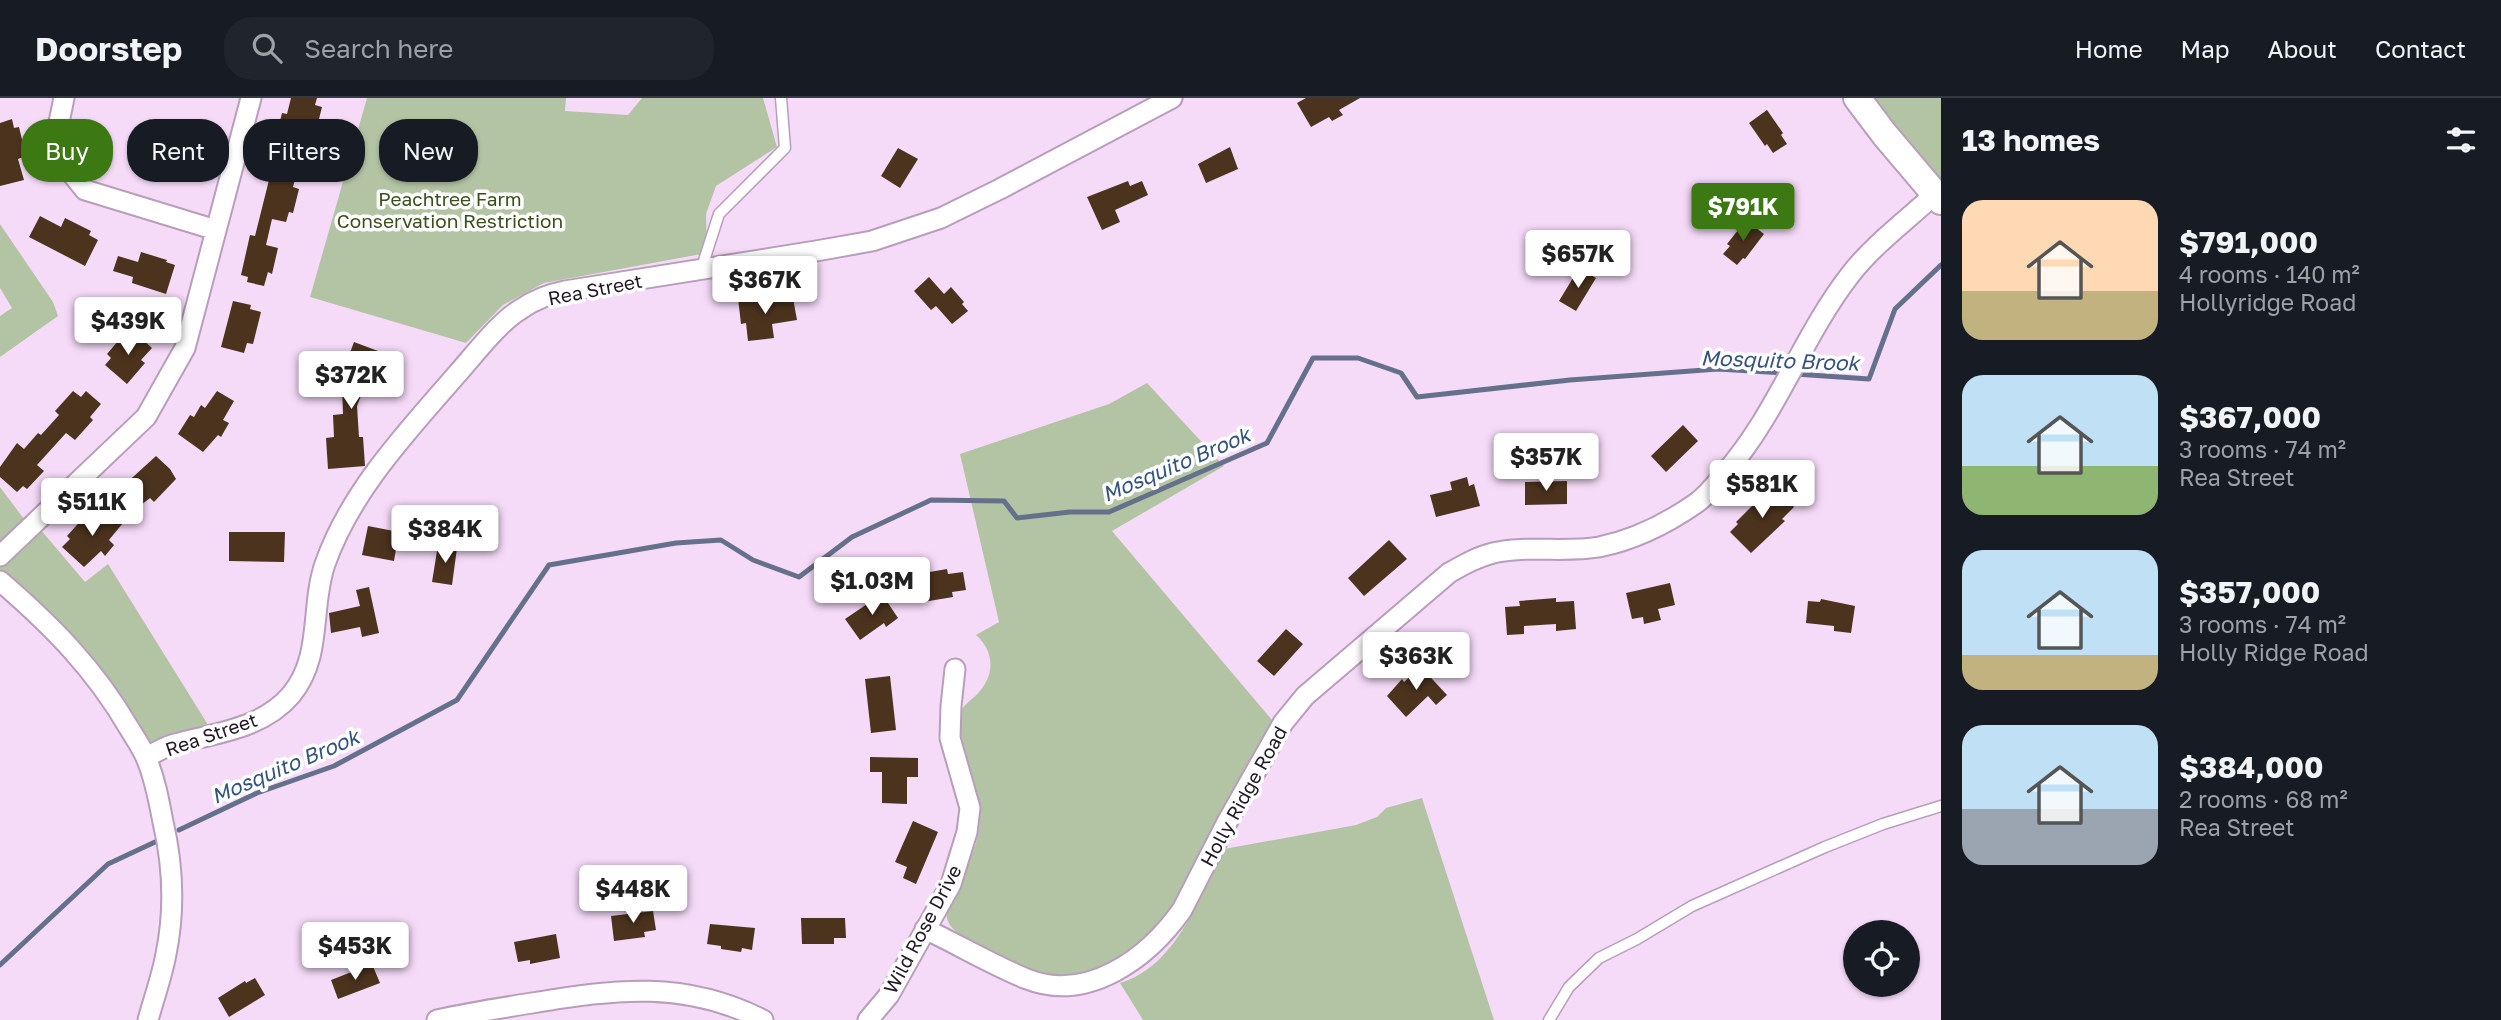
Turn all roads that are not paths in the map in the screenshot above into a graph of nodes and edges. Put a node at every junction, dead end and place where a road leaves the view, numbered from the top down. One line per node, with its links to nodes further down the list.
1 (64, 98): 7 (street)
2 (251, 98): 7 (street)
3 (781, 98): 8 (lane)
4 (1172, 98): 8 (street, Rea Street)
5 (1857, 98): 6 (street)
6 (1938, 198): 14 (street, Holly Ridge Road)
7 (216, 230): 9 (street)
8 (701, 270): 12 (street, Rea Street)
9 (0, 556)
10 (0, 581): 12 (street)
11 (955, 668): 14 (street, Wild Rose Drive)
12 (146, 757): 15 (street)
13 (1941, 806): 19 (lane)
14 (925, 929): 18 (street, Wild Rose Drive)
15 (148, 1020)
16 (437, 1020): 17 (street)
17 (763, 1020)
18 (869, 1020)
19 (1549, 1020)

